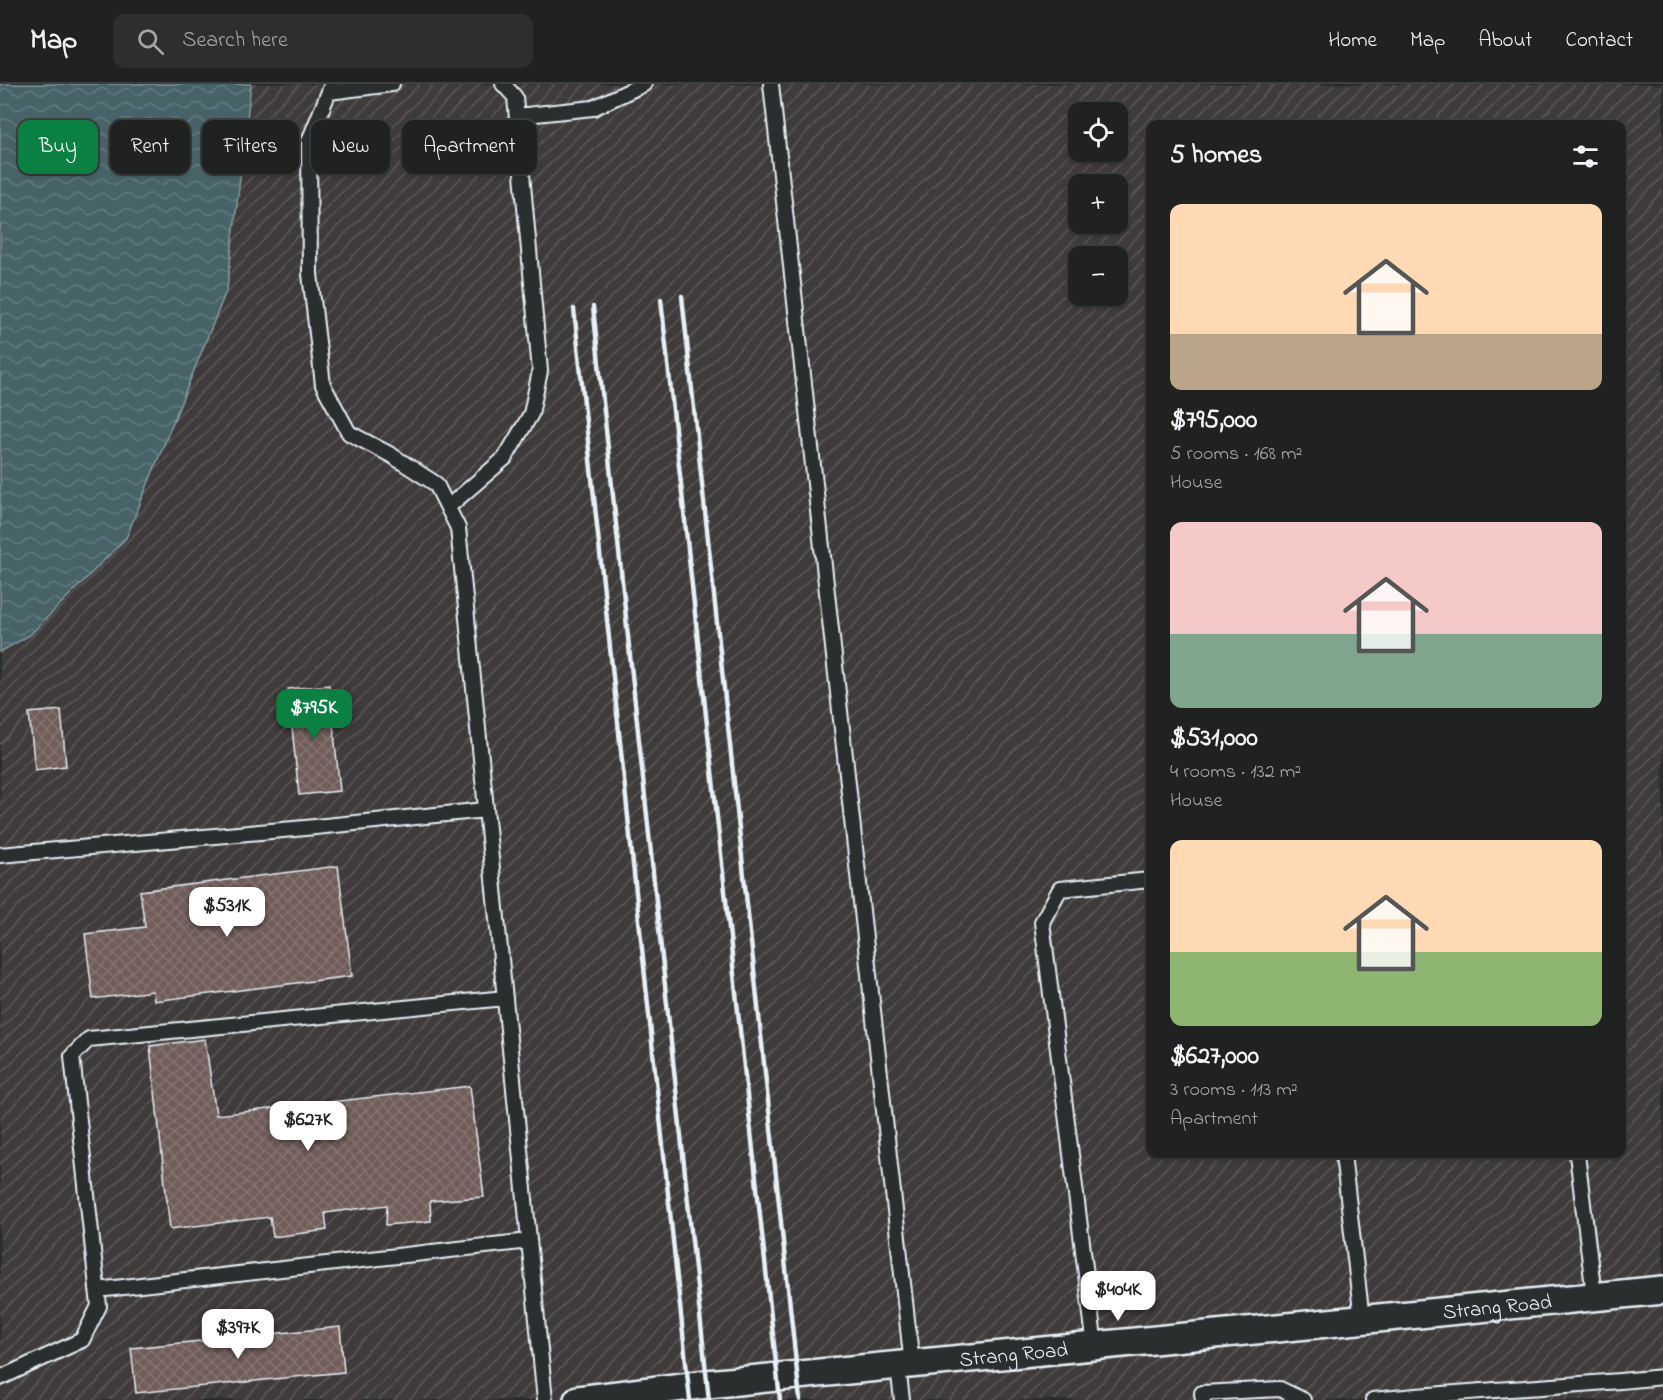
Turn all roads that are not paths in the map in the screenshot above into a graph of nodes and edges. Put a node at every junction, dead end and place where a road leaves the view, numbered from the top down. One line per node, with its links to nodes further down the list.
1 (392, 84): 5 (lane)
2 (503, 84): 6 (lane)
3 (644, 84): 6 (lane)
4 (771, 84): 20 (lane)
5 (330, 88): 7 (lane)
6 (517, 116): 7 (lane)
7 (448, 507): 8 (lane)
8 (486, 810): 9 (lane); 11 (lane)
9 (0, 855)
10 (1146, 880): 19 (lane)
11 (505, 998): 14 (lane); 15 (lane)
12 (1343, 1158): 18 (lane)
13 (1577, 1158): 17 (lane)
14 (529, 1241): 15 (lane); 24 (lane)
15 (97, 1290): 22 (lane)
16 (1663, 1290): 17 (street, Strang Road)
17 (1594, 1296): 18 (street, Strang Road)
18 (1362, 1320): 19 (street, Strang Road)
19 (1095, 1347): 20 (street, Strang Road)
20 (905, 1366): 25 (street, Strang Road); 26 (lane)
21 (1663, 1377): 23 (lane)
22 (0, 1378)
23 (1413, 1398): 29 (lane)
24 (545, 1400)
25 (578, 1400)
26 (902, 1400)
27 (1203, 1400): 28 (lane)
28 (1303, 1400)
29 (1373, 1400)

